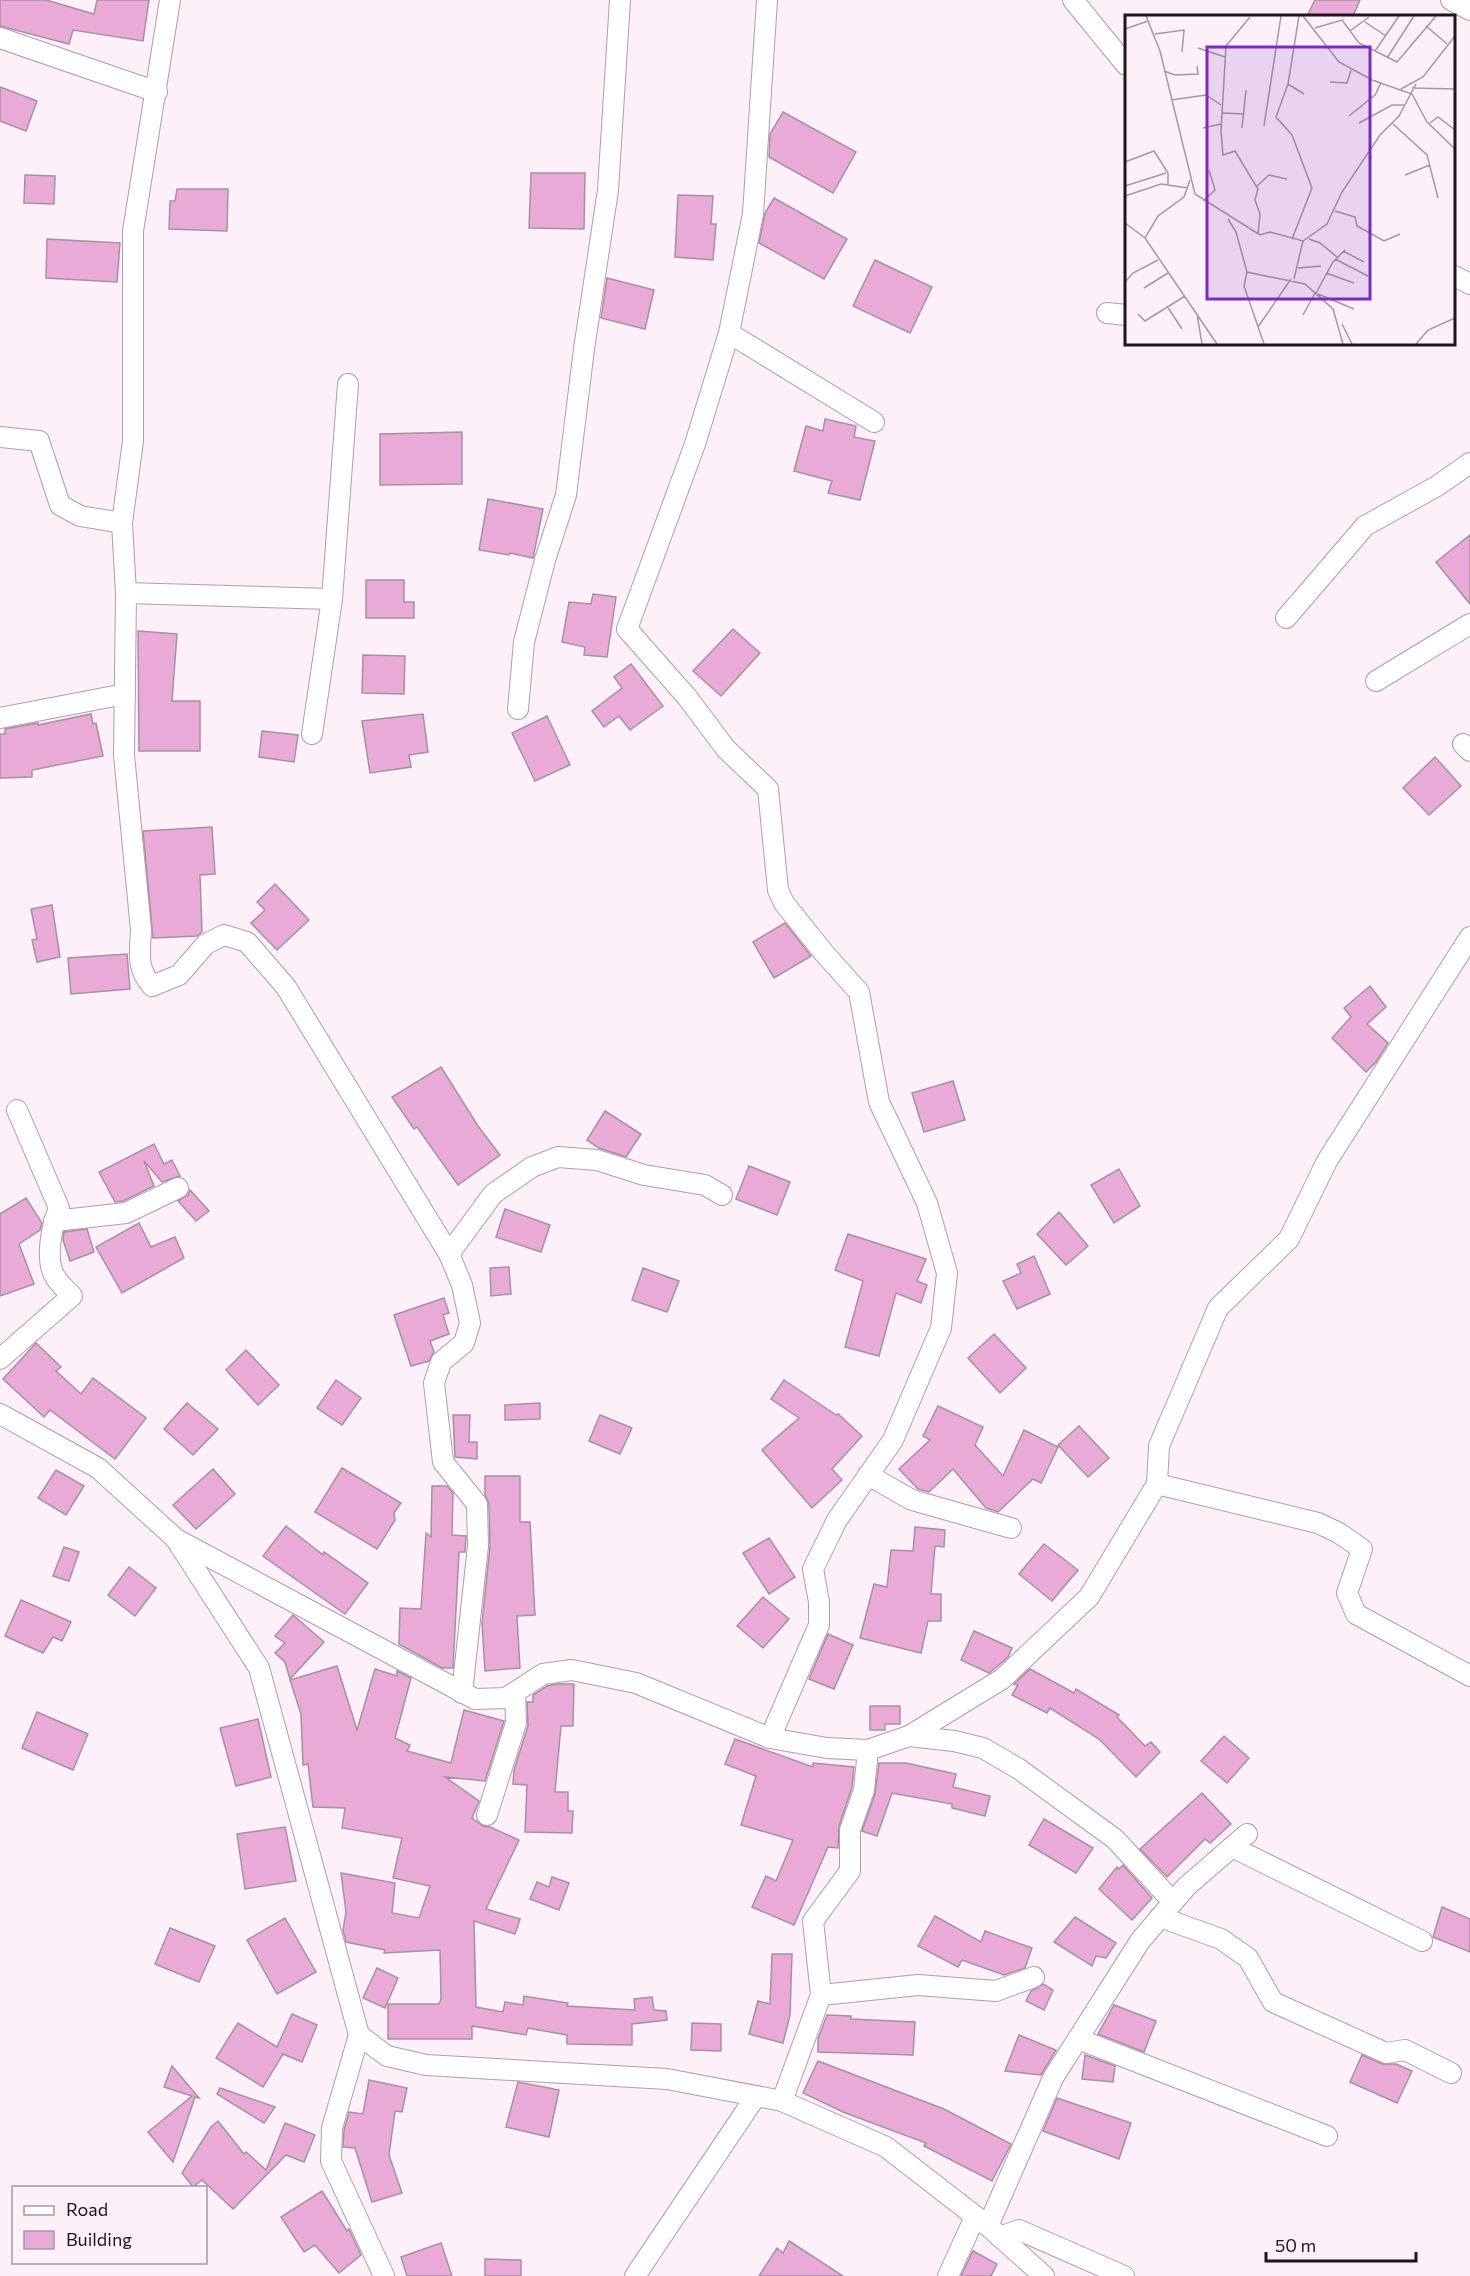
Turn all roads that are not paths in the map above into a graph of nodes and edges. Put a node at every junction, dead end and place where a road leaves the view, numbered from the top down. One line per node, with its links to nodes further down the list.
1 (170, 0): 9 (street)
2 (620, 0): 24 (street)
3 (767, 0): 12 (street)
4 (1073, 0): 8 (street)
5 (1451, 0): 6 (street)
6 (1470, 10)
7 (0, 38): 9 (street)
8 (1125, 64)
9 (157, 92): 17 (street)
10 (1455, 276): 11 (street)
11 (1470, 284)
12 (729, 333): 14 (street); 35 (street)
13 (348, 384): 19 (street)
14 (874, 422)
15 (0, 437): 17 (street)
16 (1470, 463): 20 (street)
17 (122, 523): 18 (street)
18 (126, 592): 19 (street); 23 (street)
19 (332, 599): 26 (street)
20 (1286, 618)
21 (1470, 624): 22 (street)
22 (1376, 681)
23 (125, 694): 25 (street); 32 (street)
24 (518, 708)
25 (0, 718)
26 (312, 734)
27 (1470, 938): 36 (street)
28 (16, 1110): 31 (street)
29 (178, 1188): 31 (street)
30 (722, 1194): 32 (street)
31 (54, 1221): 33 (street)
32 (449, 1254): 41 (street)
33 (0, 1359)
34 (0, 1414): 38 (street)
35 (868, 1475): 37 (street); 43 (street)
36 (1157, 1484): 39 (street); 42 (street)
37 (1011, 1528)
38 (176, 1539): 41 (street); 52 (street)
39 (1470, 1676)
40 (515, 1692): 41 (street); 43 (street); 45 (street)
41 (462, 1693)
42 (909, 1736): 44 (street); 48 (street)
43 (770, 1737): 44 (street)
44 (868, 1750): 51 (street)
45 (487, 1815)
46 (1247, 1834): 47 (street)
47 (1232, 1847): 48 (street); 49 (street)
48 (1167, 1910): 53 (street); 54 (street)
49 (1422, 1941)
50 (1034, 1977): 51 (street)
51 (821, 1995): 56 (street)
52 (359, 2035): 55 (street); 59 (street)
53 (1078, 2039): 57 (street); 58 (street)
54 (1451, 2073)
55 (756, 2096): 56 (street); 60 (street)
56 (782, 2101): 58 (street)
57 (1327, 2136)
58 (988, 2227): 61 (street); 62 (street); 63 (street)
59 (384, 2276)
60 (636, 2276)
61 (948, 2276)
62 (1044, 2276)
63 (1124, 2276)

